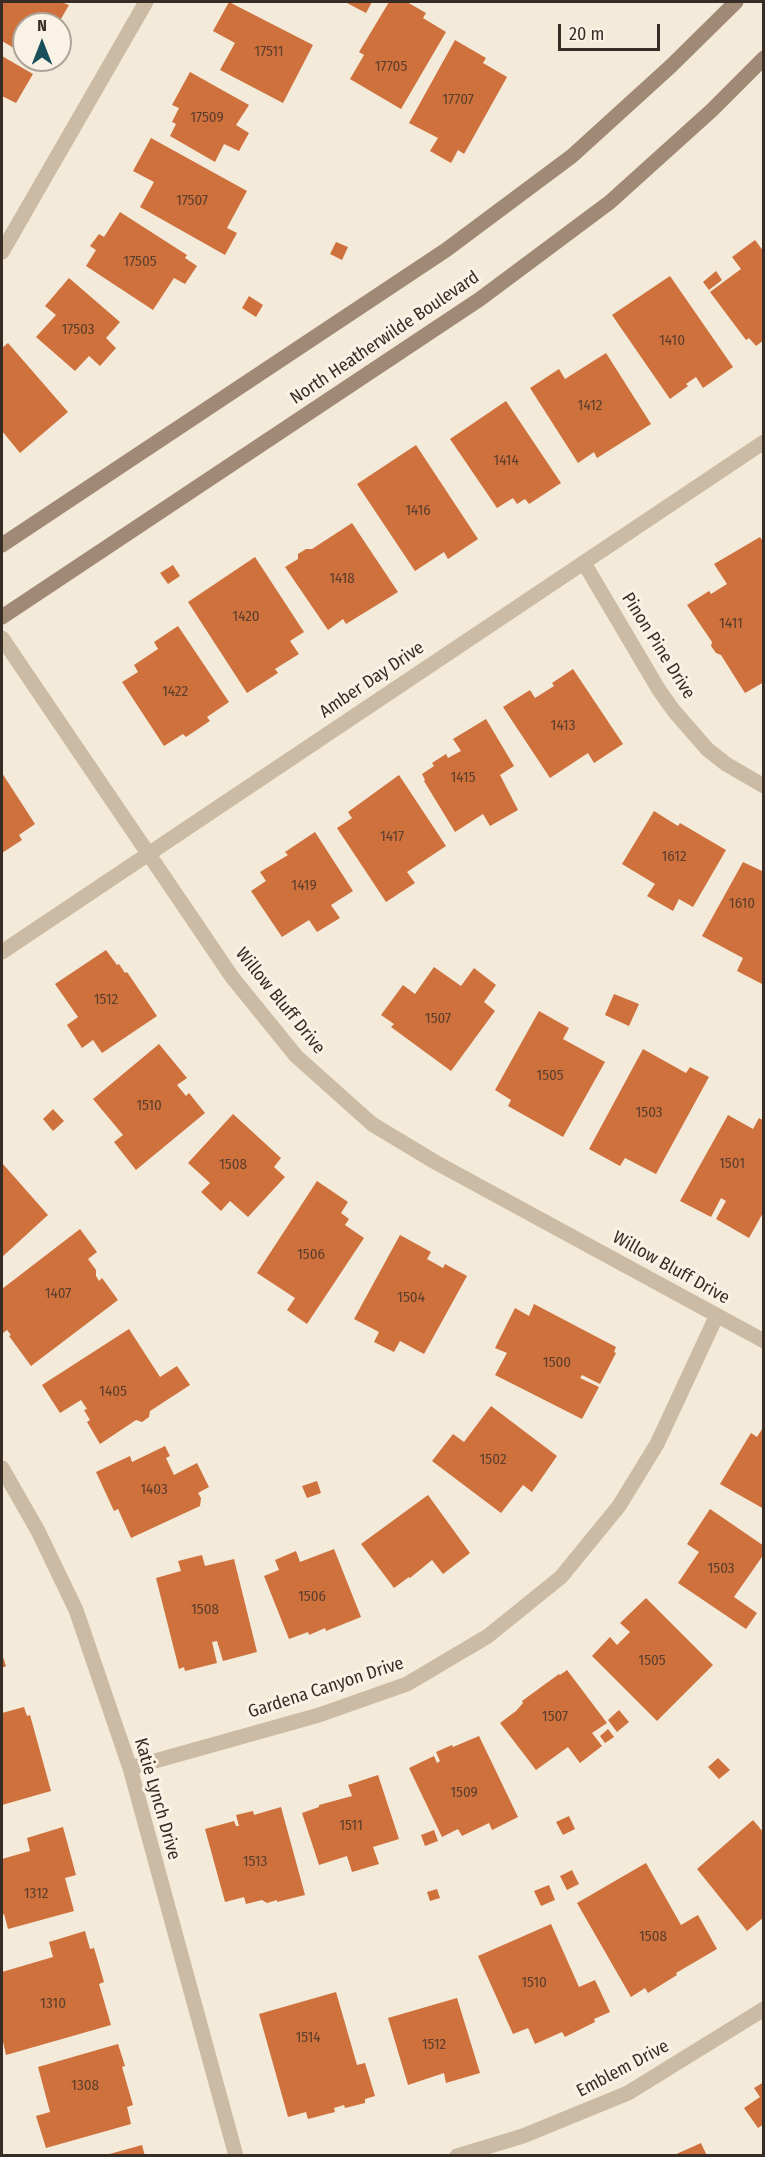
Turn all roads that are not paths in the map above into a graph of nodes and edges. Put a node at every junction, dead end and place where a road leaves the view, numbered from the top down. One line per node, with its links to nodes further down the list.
1 (146, 2): 4 (street)
2 (736, 2): 6 (main road)
3 (764, 58): 8 (main road, North Heatherwilde Boulevard)
4 (2, 252)
5 (764, 442): 7 (street, Amber Day Drive)
6 (2, 545)
7 (584, 563): 10 (street, Pinon Pine Drive); 11 (street, Amber Day Drive)
8 (2, 617)
9 (2, 638): 11 (street, Willow Bluff Drive)
10 (764, 786)
11 (149, 852): 12 (street, Amber Day Drive); 13 (street, Willow Bluff Drive)
12 (2, 952)
13 (717, 1315): 14 (street, Willow Bluff Drive); 16 (street, Gardena Canyon Drive)
14 (764, 1341)
15 (2, 1468): 16 (street, Katie Lynch Drive)
16 (130, 1768): 18 (street, Katie Lynch Drive)
17 (764, 2009): 19 (street, Emblem Drive)
18 (236, 2156)
19 (457, 2156)

